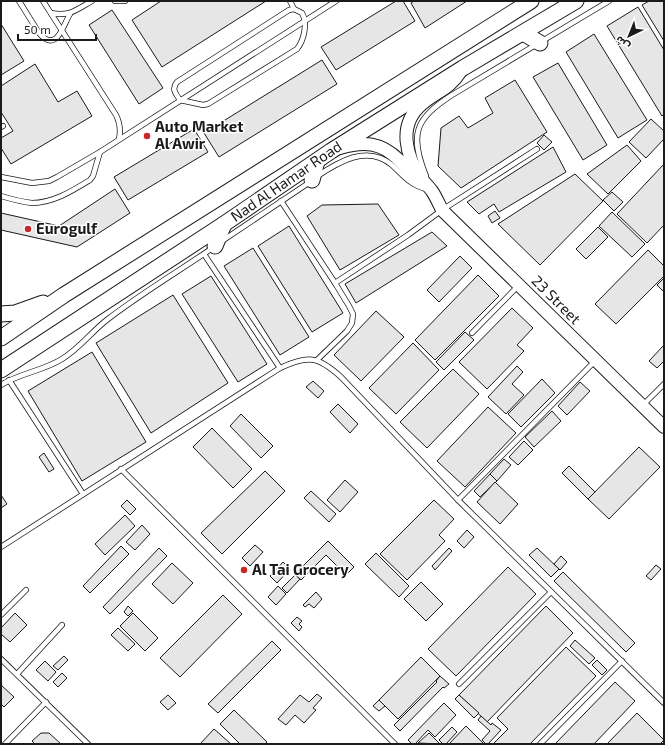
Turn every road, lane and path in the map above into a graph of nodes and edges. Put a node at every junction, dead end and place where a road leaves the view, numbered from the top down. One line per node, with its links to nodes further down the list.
1 (19, 1): 15 (lane)
2 (43, 1): 12 (lane)
3 (92, 1): 13 (lane)
4 (115, 1): 5 (lane)
5 (125, 1)
6 (290, 1): 11 (lane)
7 (336, 1): 14 (lane)
8 (531, 1): 33 (main road, Nad Al Hamar Road)
9 (576, 1): 16 (main road, Nad Al Hamar Road)
10 (609, 1): 17 (lane)
11 (294, 9): 14 (lane); 19 (lane)
12 (51, 13): 13 (lane); 15 (lane)
13 (70, 14): 15 (lane)
14 (305, 21): 19 (lane); 19 (lane)
15 (62, 31): 20 (lane)
16 (524, 33): 17 (main road); 18 (main road, Nad Al Hamar Road)
17 (540, 43): 27 (lane)
18 (463, 68): 22 (main road, Nad Al Hamar Road); 27 (street, 23 Street)
19 (180, 100): 20 (lane)
20 (119, 139): 23 (lane)
21 (538, 149): 30 (lane)
22 (331, 151): 24 (main road, Nad Al Hamar Road); 27 (street, 23 Street)
23 (100, 152): 25 (lane); 28 (lane)
24 (317, 161): 26 (main road); 31 (main road, Nad Al Hamar Road)
25 (1, 177)
26 (312, 180): 27 (lane); 29 (lane)
27 (432, 190): 30 (street, 23 Street)
28 (1, 196)
29 (281, 201): 32 (lane); 34 (lane)
30 (442, 210): 34 (lane); 35 (street, 23 Street)
31 (224, 224): 32 (main road); 44 (main road, Nad Al Hamar Road)
32 (209, 250): 43 (lane); 44 (lane)
33 (131, 253): 36 (main road, Nad Al Hamar Road); 40 (main road)
34 (335, 283): 41 (lane)
35 (519, 285): 38 (lane); 42 (street, 23 Street)
36 (64, 295): 37 (main road); 39 (main road, Nad Al Hamar Road)
37 (1, 314)
38 (472, 334)
39 (1, 338)
40 (1, 345)
41 (317, 360): 43 (lane); 51 (lane)
42 (595, 361): 47 (street, 23 Street); 51 (lane)
43 (280, 368): 49 (lane)
44 (5, 375): 46 (lane); 50 (lane)
45 (664, 384): 47 (lane)
46 (1, 385)
47 (642, 406): 48 (street, 23 Street)
48 (664, 427)
49 (121, 469): 50 (lane); 65 (lane)
50 (83, 494): 52 (lane)
51 (458, 500): 54 (lane)
52 (1, 547)
53 (26, 590): 55 (lane)
54 (551, 592): 58 (lane); 60 (lane)
55 (1, 615)
56 (62, 625): 59 (lane)
57 (1, 659): 59 (lane)
58 (622, 661): 62 (lane); 66 (lane)
59 (17, 674): 61 (lane)
60 (459, 684)
61 (46, 702): 63 (lane); 64 (lane)
62 (664, 703)
63 (5, 744)
64 (88, 744)
65 (395, 744)
66 (540, 744)

